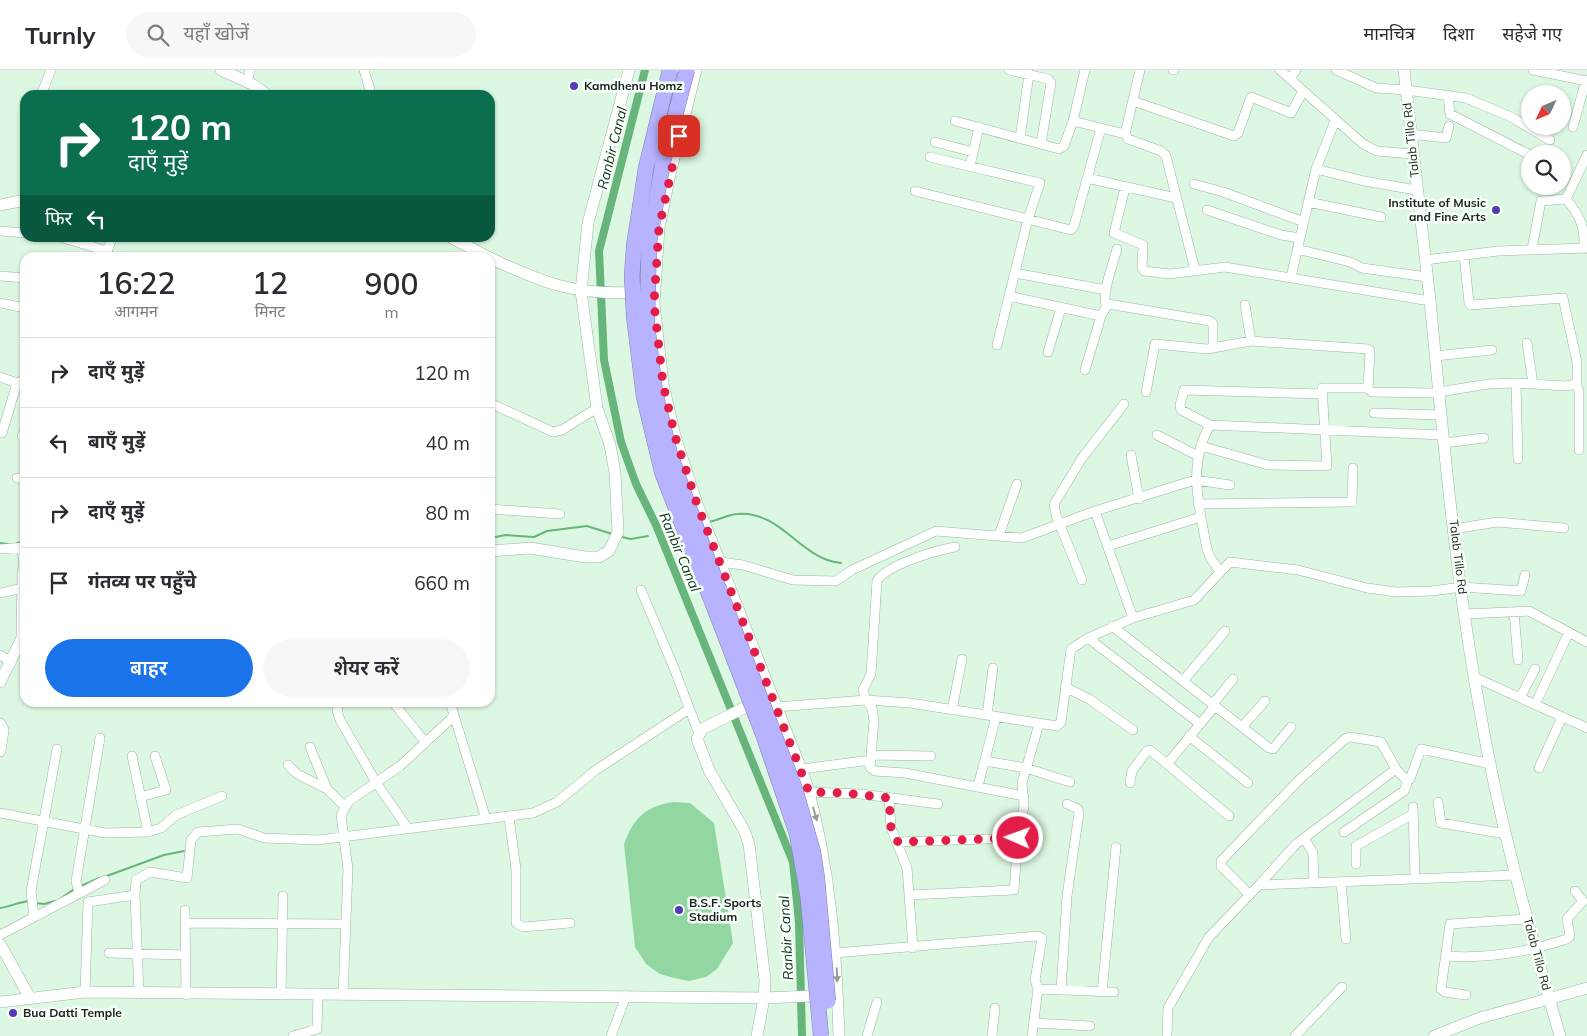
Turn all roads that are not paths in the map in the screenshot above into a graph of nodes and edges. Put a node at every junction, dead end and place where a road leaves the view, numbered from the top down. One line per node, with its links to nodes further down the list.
1 (51, 70): 22 (street)
2 (221, 70): 21 (street)
3 (250, 70): 21 (street)
4 (364, 70): 24 (street)
5 (629, 70): 85 (street)
6 (664, 70): 86 (street)
7 (670, 70): 308 (highway, bridge)
8 (686, 70): 309 (highway, bridge)
9 (696, 70): 90 (street)
10 (1009, 70): 18 (street)
11 (1085, 70): 30 (street)
12 (1140, 70): 28 (street)
13 (1280, 70): 19 (street)
14 (1296, 70): 19 (street)
15 (1336, 70): 25 (street)
16 (1404, 70): 25 (street, Talab Tillo Rd)
17 (1533, 70): 20 (street)
18 (1029, 74): 38 (street); 41 (street)
19 (1290, 79): 26 (street)
20 (1586, 81): 34 (street)
21 (248, 82): 23 (street)
22 (44, 90)
23 (258, 90)
24 (370, 90)
25 (1406, 90): 27 (street); 37 (street, Talab Tillo Rd)
26 (1303, 91): 28 (street); 31 (street)
27 (1448, 95): 39 (street); 42 (street)
28 (1133, 101): 36 (street)
29 (955, 121): 33 (street)
30 (1073, 121): 35 (street); 41 (street)
31 (1335, 121): 44 (street); 48 (street)
32 (1449, 126): 37 (street)
33 (979, 127): 38 (street); 43 (street)
34 (1573, 127)
35 (1101, 128): 36 (street); 49 (street)
36 (1125, 134): 54 (street)
37 (1410, 134): 44 (street, Talab Tillo Rd)
38 (1020, 138): 41 (street)
39 (1550, 140)
40 (935, 142): 43 (street)
41 (1041, 144)
42 (1521, 150)
43 (973, 152): 47 (street)
44 (1412, 154): 52 (street, Talab Tillo Rd)
45 (1587, 155): 55 (street)
46 (930, 157): 47 (street)
47 (970, 166): 62 (street)
48 (1316, 169): 52 (street); 57 (street)
49 (1087, 178): 51 (street); 62 (street)
50 (1194, 184): 63 (street)
51 (1126, 188): 54 (street); 78 (street)
52 (1416, 190): 77 (street, Talab Tillo Rd)
53 (915, 191): 62 (street)
54 (1176, 198): 78 (street)
55 (1566, 199): 61 (street); 72 (street)
56 (20, 201): 58 (street)
57 (1308, 202): 60 (street); 63 (street)
58 (0, 204)
59 (1207, 210): 66 (street)
60 (1381, 217)
61 (1584, 218): 69 (street)
62 (1028, 219): 79 (street)
63 (1304, 222): 66 (street)
64 (0, 231): 65 (street)
65 (20, 233)
66 (1300, 238): 71 (street)
67 (74, 242): 73 (street)
68 (460, 242): 74 (street)
69 (1585, 248): 72 (street)
70 (1117, 249): 84 (street)
71 (1297, 249): 81 (street); 82 (street)
72 (1532, 249): 75 (street)
73 (101, 252)
74 (479, 252)
75 (1464, 255): 77 (street); 109 (street)
76 (495, 260): 85 (street)
77 (1426, 260): 82 (street, Talab Tillo Rd)
78 (1195, 270): 81 (street)
79 (1015, 274): 84 (street); 87 (street)
80 (0, 276): 83 (street)
81 (1291, 277): 88 (street)
82 (1427, 277): 88 (street, Talab Tillo Rd)
83 (20, 278)
84 (1106, 290): 91 (street)
85 (585, 291): 86 (street); 116 (street)
86 (627, 293): 90 (street); 189 (street)
87 (1009, 296): 94 (street); 98 (street)
88 (1430, 301): 102 (street, Talab Tillo Rd)
89 (0, 303): 93 (street)
90 (654, 303): 150 (street)
91 (1106, 305): 95 (street); 99 (street)
92 (1245, 305): 96 (street)
93 (20, 307)
94 (1061, 308): 95 (street); 101 (street)
95 (1101, 316): 103 (street)
96 (1251, 341): 99 (street); 110 (street)
97 (1527, 343): 108 (street)
98 (996, 345)
99 (1213, 348): 111 (street)
100 (1492, 350): 102 (street)
101 (1048, 352)
102 (1435, 356): 112 (street, Talab Tillo Rd)
103 (1085, 370)
104 (0, 377): 105 (street)
105 (20, 381)
106 (1516, 383): 108 (street); 112 (street); 130 (street)
107 (20, 384): 122 (street)
108 (1533, 384): 109 (street)
109 (1577, 385): 118 (street)
110 (1368, 388): 112 (street); 113 (street)
111 (1146, 392)
112 (1439, 392): 119 (street, Talab Tillo Rd)
113 (1322, 394): 120 (street); 121 (street)
114 (1124, 404): 141 (street)
115 (495, 406): 116 (street)
116 (597, 408): 149 (street)
117 (1374, 413): 119 (street)
118 (1583, 415): 127 (street)
119 (1441, 416): 125 (street, Talab Tillo Rd)
120 (1210, 425): 121 (street); 126 (street)
121 (1325, 430): 125 (street); 126 (street)
122 (2, 433)
123 (1157, 435): 129 (street)
124 (1484, 438): 125 (street)
125 (1444, 439): 142 (street, Talab Tillo Rd)
126 (1201, 446): 129 (street)
127 (1579, 450)
128 (1131, 455): 135 (street)
129 (1198, 456): 132 (street)
130 (1518, 458)
131 (1354, 468): 136 (street)
132 (1195, 480): 134 (street); 135 (street); 136 (street)
133 (1017, 484): 144 (street)
134 (1230, 484)
135 (1139, 499): 138 (street)
136 (1198, 504): 140 (street)
137 (495, 509): 139 (street)
138 (1095, 511): 141 (street); 145 (street)
139 (560, 514)
140 (1201, 517): 145 (street); 151 (street)
141 (1060, 524): 144 (street); 153 (street)
142 (1454, 528): 143 (street); 154 (street, Talab Tillo Rd)
143 (1564, 528)
144 (999, 535): 150 (street)
145 (1108, 546): 158 (street)
146 (20, 547): 148 (street)
147 (955, 547): 179 (street)
148 (0, 549)
149 (495, 551)
150 (720, 562): 186 (street)
151 (1216, 566): 154 (street); 158 (street)
152 (1525, 576): 154 (street)
153 (1082, 580)
154 (1462, 587): 160 (street, Talab Tillo Rd)
155 (20, 589): 157 (street)
156 (641, 590): 187 (street)
157 (0, 592)
158 (1131, 612): 161 (street)
159 (1514, 612): 160 (street); 163 (street); 169 (street)
160 (1465, 614): 173 (street, Talab Tillo Rd)
161 (1112, 626): 164 (street); 175 (street)
162 (1225, 631): 175 (street)
163 (1570, 632): 166 (street); 182 (street)
164 (1088, 638): 177 (street); 196 (street)
165 (20, 642): 170 (street)
166 (1587, 642)
167 (0, 655): 170 (street)
168 (962, 660): 188 (street)
169 (1518, 660)
170 (11, 662): 176 (street)
171 (994, 668): 190 (street)
172 (1535, 669): 178 (street)
173 (1474, 677): 178 (street); 214 (street, Talab Tillo Rd)
174 (1233, 679): 181 (street)
175 (1184, 681): 181 (street)
176 (0, 682)
177 (1064, 687): 195 (street); 200 (street)
178 (1520, 698): 182 (street)
179 (866, 700): 186 (street); 188 (street); 211 (street)
180 (1265, 702): 197 (street)
181 (1214, 704): 196 (street); 197 (street)
182 (1535, 705): 193 (street)
183 (338, 707): 223 (street)
184 (397, 707): 204 (street)
185 (451, 707): 191 (street)
186 (776, 707): 218 (street)
187 (689, 709): 201 (street); 238 (street)
188 (952, 710): 190 (street)
189 (744, 711): 201 (street); 295 (street)
190 (987, 715): 192 (street)
191 (454, 716): 204 (street); 239 (street)
192 (996, 717): 195 (street); 212 (street)
193 (1562, 717): 199 (street); 217 (street)
194 (0, 724): 207 (street)
195 (1039, 724): 216 (street)
196 (1200, 724): 202 (street)
197 (1242, 727): 198 (street)
198 (1291, 727)
199 (1587, 728)
200 (1133, 730)
201 (699, 734): 297 (street)
202 (1189, 736): 213 (street); 224 (street)
203 (100, 738): 242 (street)
204 (425, 742): 223 (street)
205 (310, 747): 226 (street)
206 (57, 749): 240 (street)
207 (0, 751)
208 (132, 756): 230 (street)
209 (155, 756): 230 (street)
210 (931, 756): 211 (street)
211 (871, 758): 218 (street); 225 (street)
212 (985, 761): 216 (street); 225 (street)
213 (1167, 764): 222 (street); 237 (street)
214 (1491, 764): 220 (street); 245 (street, Talab Tillo Rd)
215 (288, 765): 226 (street)
216 (1026, 768): 221 (street); 229 (street)
217 (1539, 768)
218 (801, 769): 227 (street)
219 (1396, 769): 220 (street); 248 (street); 260 (street)
220 (1408, 781): 244 (street)
221 (1070, 782)
222 (1130, 783)
223 (376, 784): 235 (street); 241 (street)
224 (1248, 784)
225 (978, 786): 229 (street)
226 (327, 789): 235 (street)
227 (809, 792): 231 (street); 277 (street, one-way to 277)
228 (222, 796): 243 (street)
229 (1024, 796): 247 (street)
230 (140, 797): 243 (street)
231 (889, 798): 233 (street); 249 (street)
232 (1438, 802): 245 (street)
233 (938, 804)
234 (1067, 804): 284 (street)
235 (344, 806): 246 (street)
236 (0, 813): 240 (street)
237 (1230, 816)
238 (509, 817): 239 (street); 269 (street)
239 (486, 819): 241 (street)
240 (44, 822): 242 (street); 265 (street)
241 (407, 827): 246 (street)
242 (86, 829): 243 (street); 258 (street)
243 (148, 832)
244 (1344, 832)
245 (1506, 834): 252 (street, Talab Tillo Rd)
246 (344, 837): 261 (street); 270 (street)
247 (1018, 838): 249 (street); 262 (street)
248 (1304, 838): 255 (street); 257 (street)
249 (898, 842): 262 (street)
250 (1116, 847): 286 (street)
251 (1356, 864): 253 (street)
252 (1516, 875): 253 (street); 266 (street, Talab Tillo Rd)
253 (1415, 878): 256 (street)
254 (105, 880): 258 (street)
255 (1314, 882): 256 (street); 257 (street)
256 (1341, 882): 272 (street)
257 (1258, 885): 260 (street)
258 (78, 890): 265 (street)
259 (1575, 891): 275 (street)
260 (1249, 894): 314 (street)
261 (135, 895): 278 (street); 285 (street)
262 (909, 895): 274 (street)
263 (284, 896): 268 (street)
264 (185, 910): 267 (street)
265 (34, 917): 271 (street)
266 (1527, 919): 275 (street, Talab Tillo Rd); 280 (street)
267 (185, 923): 268 (street); 279 (street)
268 (283, 923): 270 (street); 290 (street)
269 (570, 923)
270 (346, 924): 292 (street)
271 (0, 935)
272 (1346, 939)
273 (0, 944): 296 (street)
274 (913, 948): 277 (street); 283 (street)
275 (1535, 950): 280 (street); 298 (street, Talab Tillo Rd)
276 (109, 953): 278 (street)
277 (835, 953): 310 (street, one-way to 310)
278 (137, 954): 279 (street); 288 (street)
279 (186, 955): 289 (street)
280 (1446, 956): 293 (street)
281 (1586, 985): 298 (street)
282 (1342, 987): 315 (street)
283 (1038, 988): 284 (street); 302 (street)
284 (1061, 990): 286 (street)
285 (85, 992): 288 (street); 296 (street)
286 (1102, 992): 287 (street)
287 (1114, 992)
288 (139, 994): 289 (street)
289 (186, 995): 290 (street)
290 (281, 995): 291 (street)
291 (318, 995): 292 (street); 304 (street)
292 (343, 995): 294 (street)
293 (1466, 995)
294 (626, 996): 297 (street); 305 (street)
295 (810, 996): 297 (street); 307 (street)
296 (30, 998): 299 (street)
297 (764, 998): 306 (street)
298 (1550, 999): 316 (street); 317 (street, Talab Tillo Rd)
299 (0, 1002)
300 (877, 1002): 311 (street)
301 (995, 1008): 312 (street)
302 (1034, 1023): 303 (street); 313 (street)
303 (1090, 1026)
304 (293, 1036)
305 (611, 1036)
306 (757, 1036)
307 (815, 1036)
308 (821, 1036)
309 (830, 1036)
310 (839, 1036)
311 (867, 1036)
312 (992, 1036)
313 (1032, 1036)
314 (1166, 1036)
315 (1295, 1036)
316 (1434, 1036)
317 (1560, 1036)

